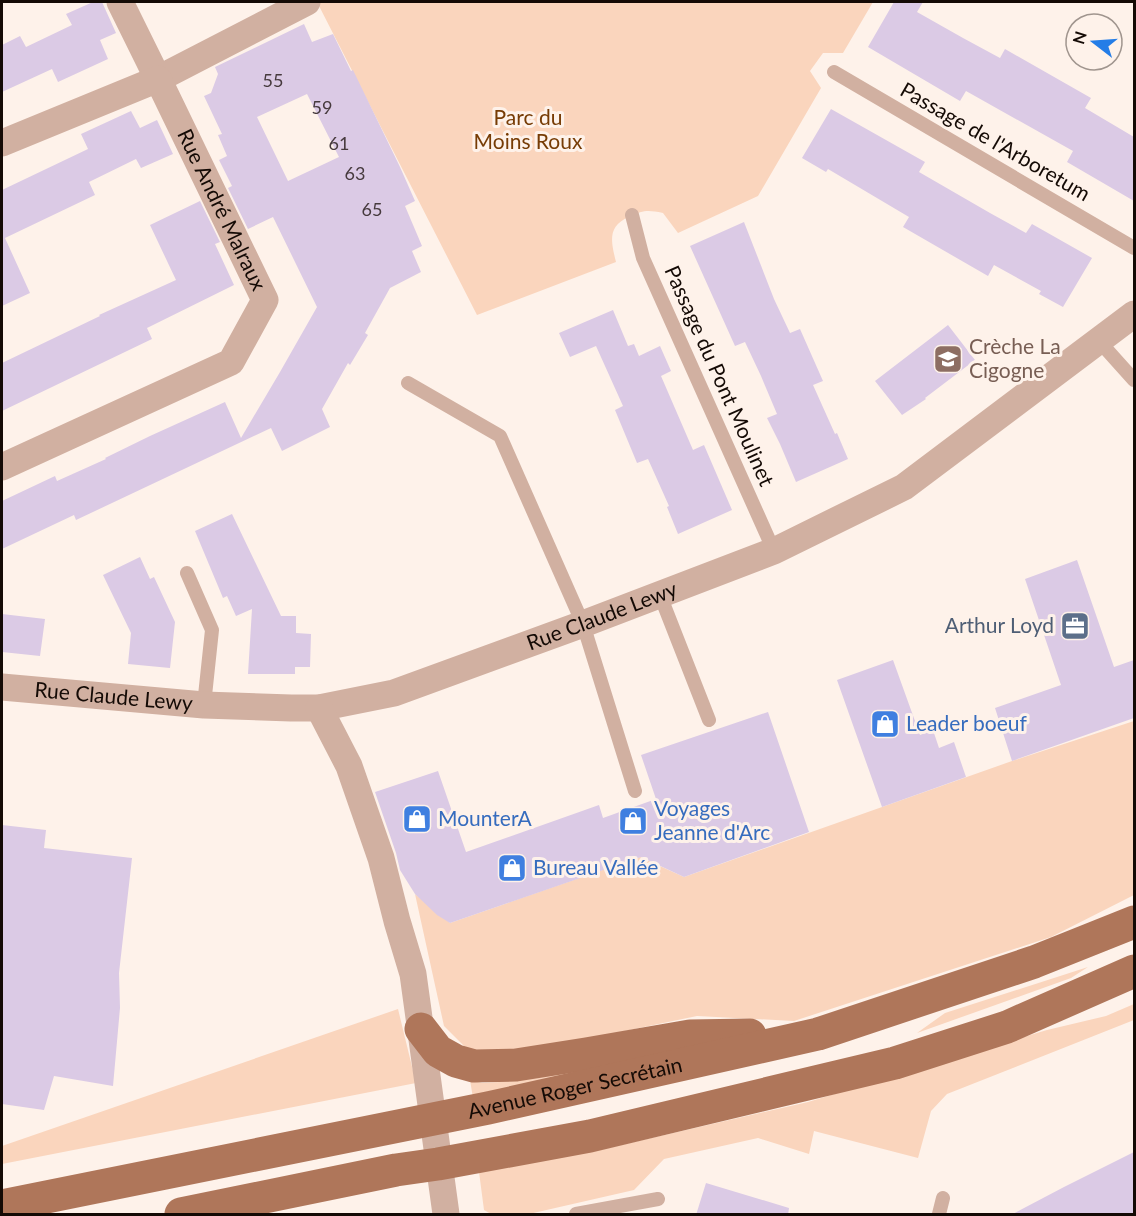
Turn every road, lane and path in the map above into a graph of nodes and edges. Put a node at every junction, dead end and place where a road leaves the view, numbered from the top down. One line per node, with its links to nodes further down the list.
1 (120, 2): 4 (street)
2 (307, 2): 4 (street)
3 (834, 72): 7 (lane, Passage de l'Arboretum)
4 (158, 78): 5 (street); 12 (street, Rue André Malraux)
5 (2, 143)
6 (632, 215): 13 (lane, Passage du Pont Moulinet)
7 (1134, 248)
8 (1134, 314): 9 (street, Rue Claude Lewy)
9 (1099, 341): 10 (lane); 13 (street, Rue Claude Lewy)
10 (1134, 380)
11 (408, 383): 16 (lane)
12 (2, 467)
13 (774, 552): 15 (street, Rue Claude Lewy)
14 (187, 573): 18 (lane)
15 (660, 595): 16 (street, Rue Claude Lewy); 20 (lane)
16 (583, 624): 19 (street, Rue Claude Lewy); 21 (lane)
17 (2, 687): 18 (street, Rue Claude Lewy)
18 (204, 705): 19 (street, Rue Claude Lewy)
19 (319, 708): 26 (street)
20 (709, 720)
21 (635, 791)
22 (1134, 922): 27 (main road, Avenue Roger Secrétain)
23 (1134, 971): 25 (main road)
24 (1134, 993): 25 (main road)
25 (1007, 1027): 29 (main road)
26 (421, 1029): 27 (main road); 28 (street)
27 (818, 1034): 28 (main road, Avenue Roger Secrétain)
28 (434, 1119): 29 (street); 32 (main road, Avenue Roger Secrétain)
29 (438, 1164): 33 (main road); 34 (street)
30 (658, 1198): 35 (lane)
31 (943, 1198): 36 (lane)
32 (2, 1206)
33 (181, 1215)
34 (446, 1215)
35 (576, 1215)
36 (939, 1215)

